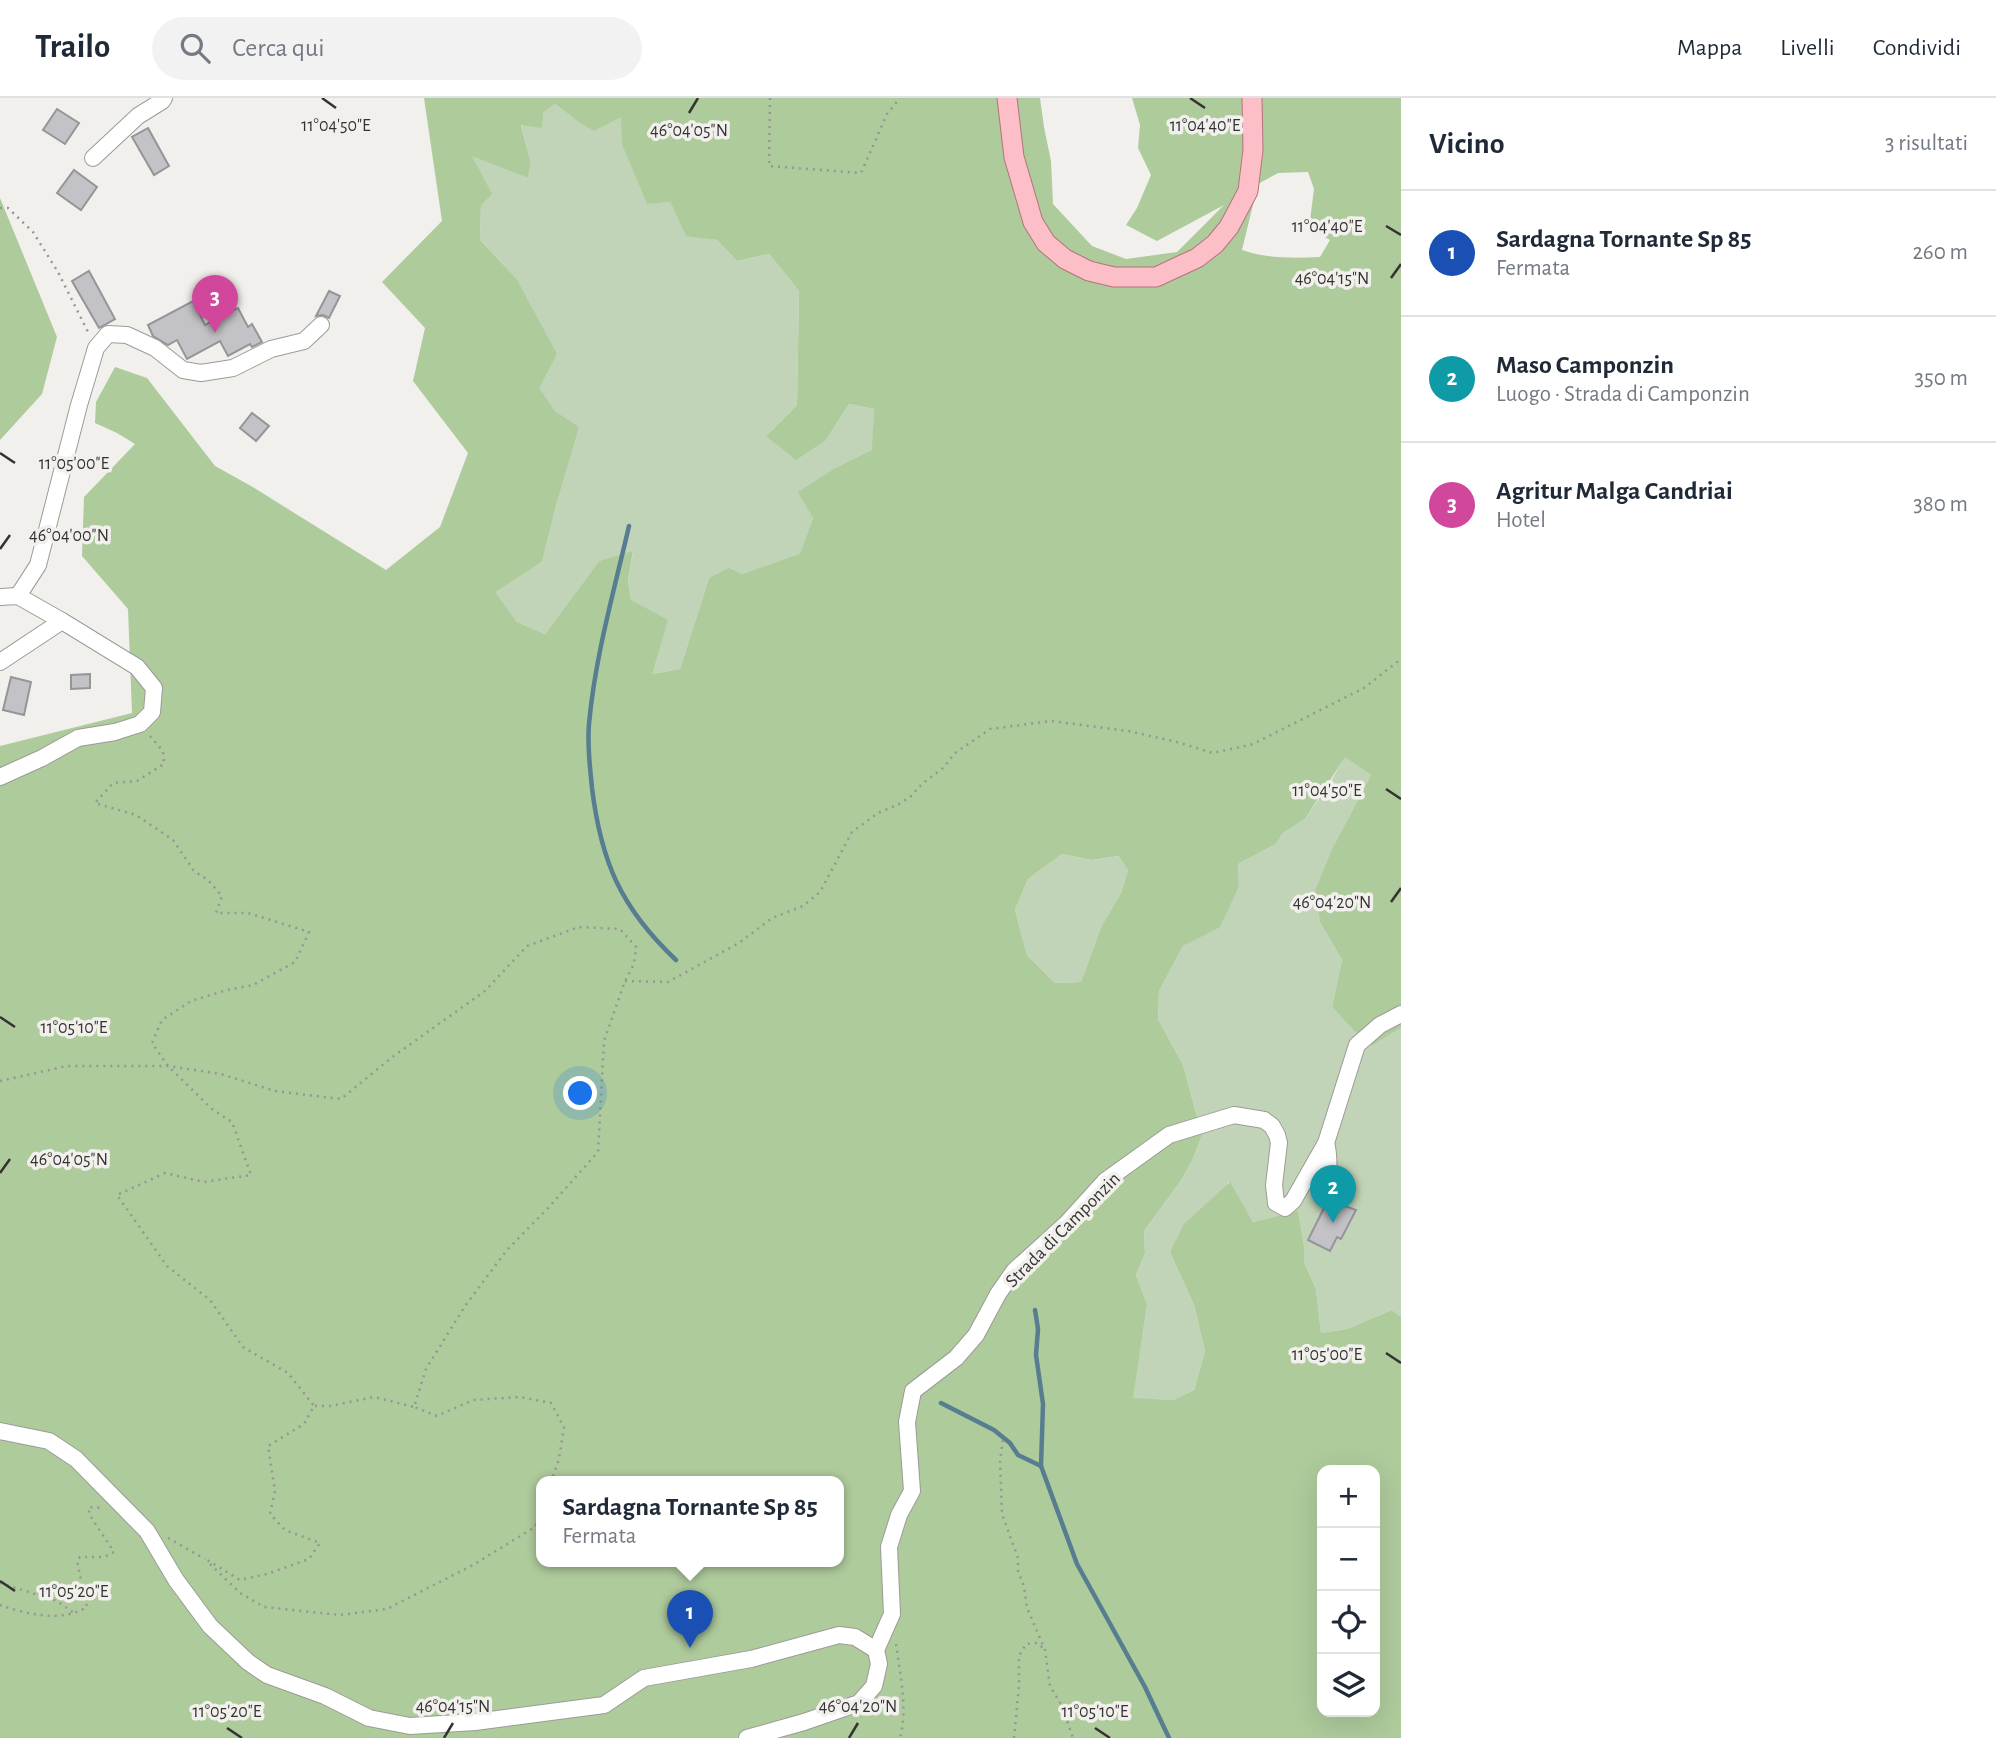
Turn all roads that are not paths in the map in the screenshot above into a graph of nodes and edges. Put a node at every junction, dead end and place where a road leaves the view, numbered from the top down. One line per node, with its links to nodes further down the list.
1 (164, 98): 4 (street)
2 (1007, 98): 3 (main road)
3 (1252, 98)
4 (93, 158)
5 (321, 326): 6 (street)
6 (18, 596): 7 (street); 8 (street)
7 (0, 597)
8 (62, 621): 9 (street); 10 (street)
9 (0, 663)
10 (0, 777)
11 (1401, 1014): 12 (street, Strada di Camponzin)
12 (1326, 1143): 13 (street); 15 (street, Strada di Camponzin)
13 (1345, 1196)
14 (0, 1431): 15 (street)
15 (876, 1650): 16 (street)
16 (747, 1738)

